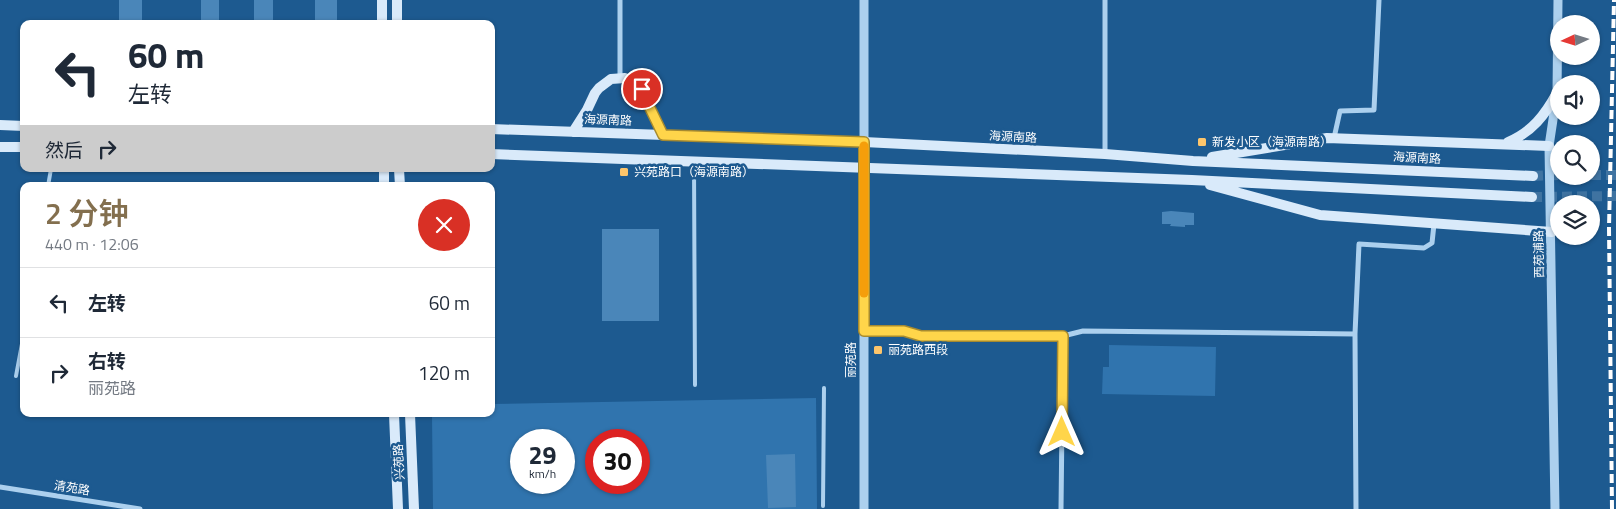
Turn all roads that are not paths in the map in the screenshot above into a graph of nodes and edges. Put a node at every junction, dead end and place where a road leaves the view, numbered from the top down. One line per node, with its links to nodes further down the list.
1 (382, 0): 8 (main road)
2 (397, 0): 9 (main road)
3 (620, 0): 11 (street)
4 (864, 0): 20 (street, 丽苑路)
5 (1105, 0): 26 (street)
6 (1379, 0): 19 (street)
7 (1558, 0): 10 (street, 西苑浦路)
8 (382, 20)
9 (397, 20)
10 (1557, 75)
11 (620, 79): 17 (main road); 18 (main road)
12 (1550, 104): 21 (main road)
13 (0, 125): 15 (main road)
14 (1552, 125): 22 (street, 西苑浦路)
15 (20, 126)
16 (495, 129): 17 (main road, 海源南路)
17 (573, 132): 18 (main road, 海源南路)
18 (663, 135): 20 (main road, 海源南路)
19 (1334, 138): 21 (main road); 28 (main road)
20 (864, 142): 26 (main road, 海源南路); 29 (street, 丽苑路)
21 (1505, 144): 22 (main road)
22 (1549, 146): 32 (street, 西苑浦路)
23 (0, 147): 24 (main road)
24 (20, 147)
25 (495, 154): 27 (main road)
26 (1105, 154): 28 (main road, 海源南路)
27 (694, 161): 29 (main road); 42 (lane)
28 (1193, 161): 30 (main road, 海源南路)
29 (864, 167): 31 (main road); 37 (street, 丽苑路)
30 (1533, 176)
31 (1192, 180): 33 (main road); 34 (main road)
32 (1551, 195)
33 (1532, 197)
34 (1434, 224): 35 (main road); 38 (street)
35 (1550, 232)
36 (1552, 245): 54 (street, 西苑浦路)
37 (864, 331): 39 (street); 51 (street, 丽苑路)
38 (1355, 334): 39 (street); 53 (street)
39 (1063, 336): 52 (street)
40 (20, 354): 41 (lane)
41 (16, 376)
42 (695, 386)
43 (824, 388): 47 (lane)
44 (394, 417): 49 (main road, 兴苑路)
45 (410, 417): 50 (main road, 兴苑路)
46 (0, 487): 48 (street, 清苑路)
47 (823, 506)
48 (140, 509)
49 (398, 509)
50 (414, 509)
51 (864, 509)
52 (1061, 509)
53 (1356, 509)
54 (1555, 509)

